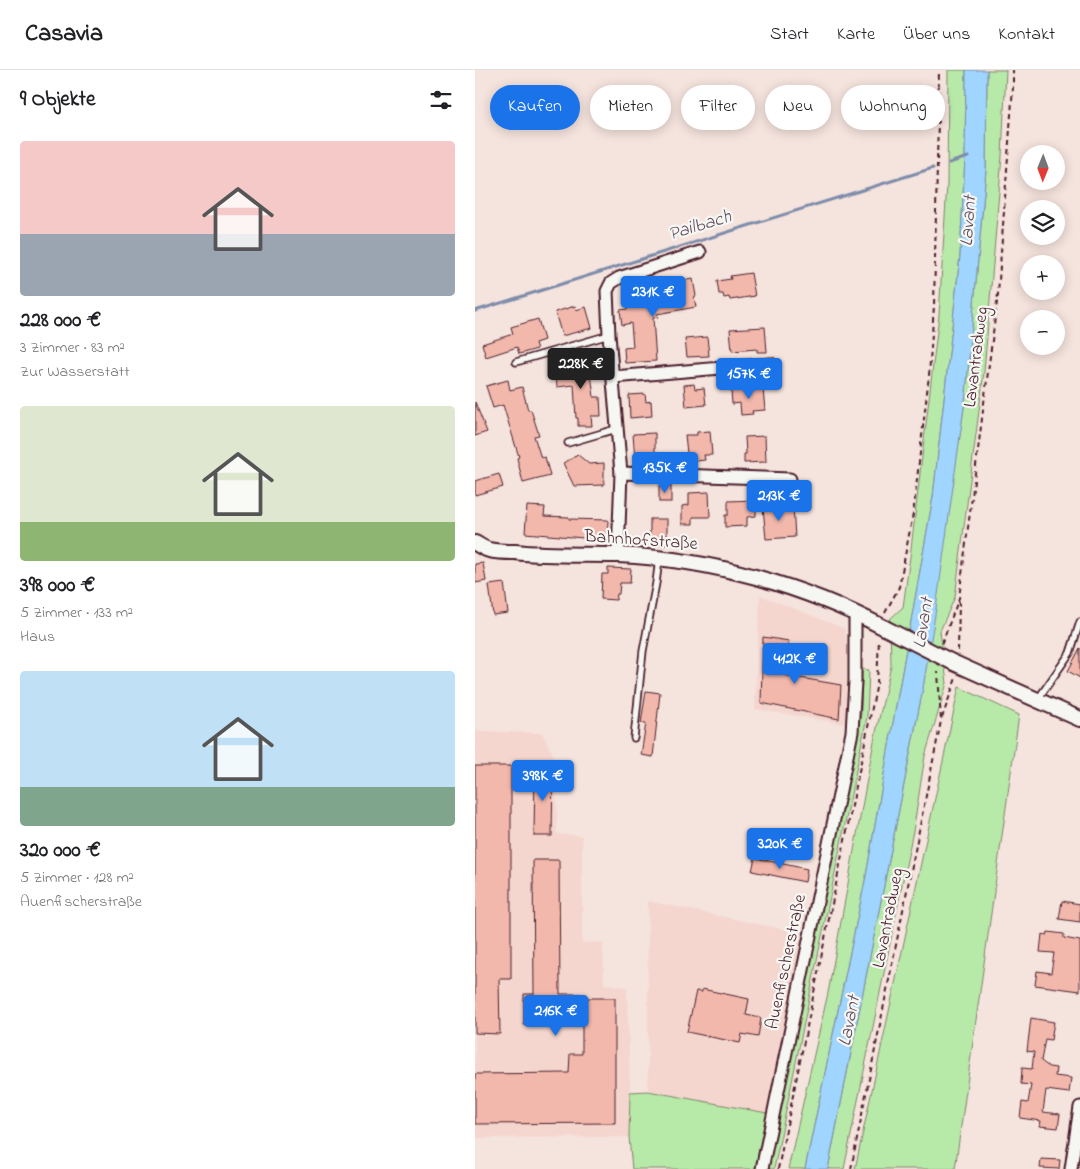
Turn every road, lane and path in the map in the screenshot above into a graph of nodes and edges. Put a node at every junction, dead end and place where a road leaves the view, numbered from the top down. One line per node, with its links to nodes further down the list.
1 (1013, 70): 17 (path, Lavantradweg)
2 (700, 252): 3 (street)
3 (609, 335): 4 (lane); 6 (street)
4 (516, 362)
5 (771, 364): 6 (street)
6 (613, 377): 7 (street)
7 (616, 429): 8 (lane); 9 (street)
8 (568, 443)
9 (621, 472): 10 (street); 12 (street)
10 (790, 479)
11 (475, 543): 12 (street, Bahnhofstraße)
12 (618, 555): 13 (street, Bahnhofstraße)
13 (659, 559): 14 (street, Bahnhofstraße); 21 (lane)
14 (855, 613): 19 (street, Bahnhofstraße, bridge); 23 (street, Auenfischerstraße)
15 (1080, 622): 16 (lane)
16 (1078, 637): 19 (lane)
17 (942, 643)
18 (937, 672): 24 (path, Lavantradweg)
19 (1037, 700): 20 (street, Bahnhofstraße)
20 (1080, 719)
21 (634, 738)
22 (1080, 1107): 25 (street)
23 (762, 1169)
24 (851, 1169)
25 (1071, 1169)

